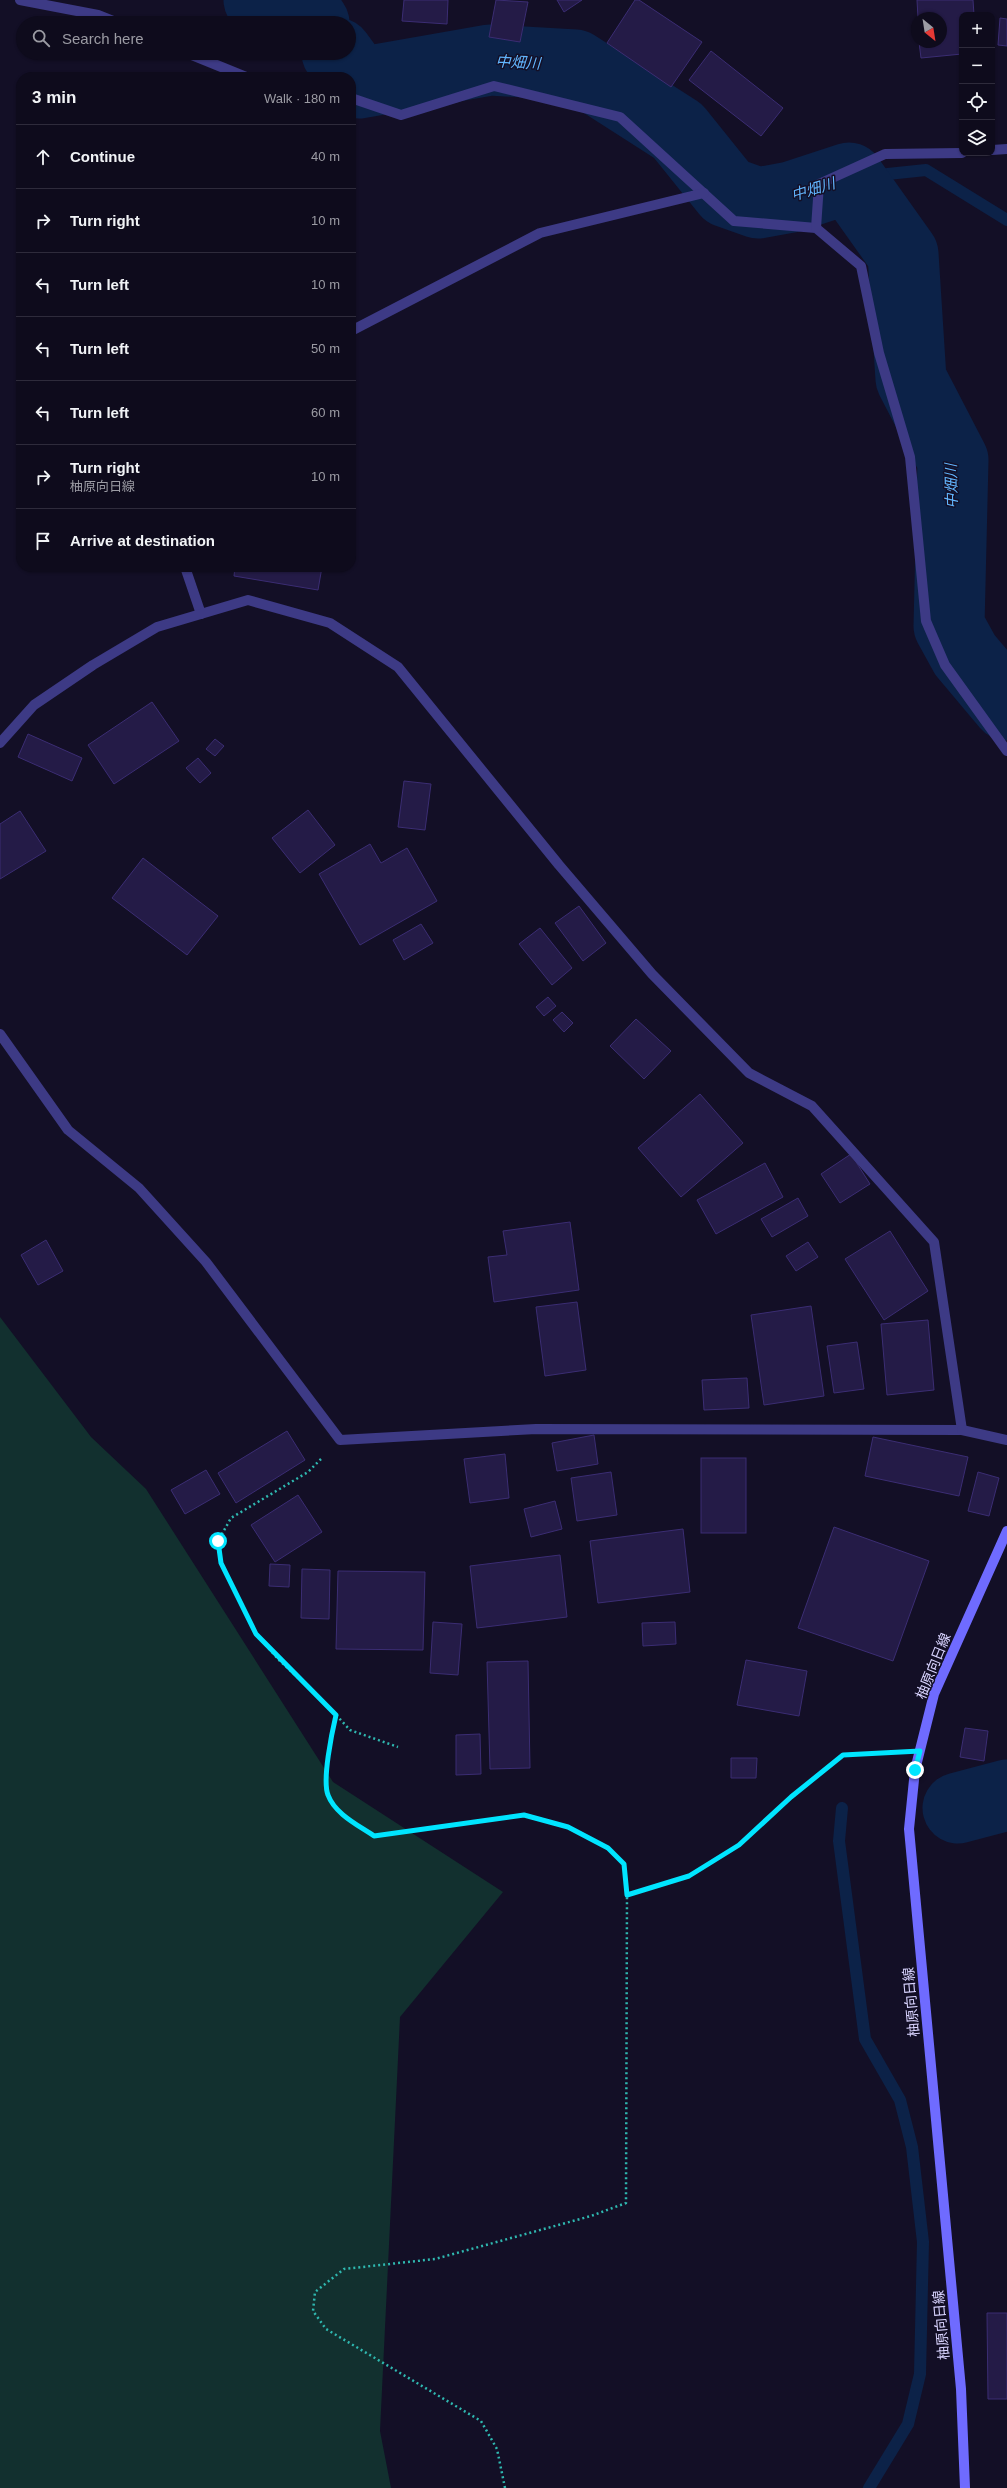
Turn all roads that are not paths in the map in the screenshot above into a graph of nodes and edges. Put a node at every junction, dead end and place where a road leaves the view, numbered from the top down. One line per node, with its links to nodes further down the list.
1 (20, 0): 2 (street)
2 (102, 16)
3 (204, 60): 4 (street)
4 (234, 72)
5 (356, 100): 9 (street)
6 (1007, 149): 7 (street)
7 (995, 150)
8 (959, 153): 10 (street)
9 (704, 193): 10 (street); 11 (street)
10 (816, 228): 15 (street)
11 (356, 328)
12 (187, 572): 13 (street)
13 (201, 614): 14 (street); 17 (street)
14 (0, 743)
15 (1007, 751)
16 (0, 1034): 17 (street)
17 (962, 1430): 18 (street)
18 (1007, 1440)
19 (1007, 1531): 20 (main road, 柚原向日線)
20 (964, 2488)

